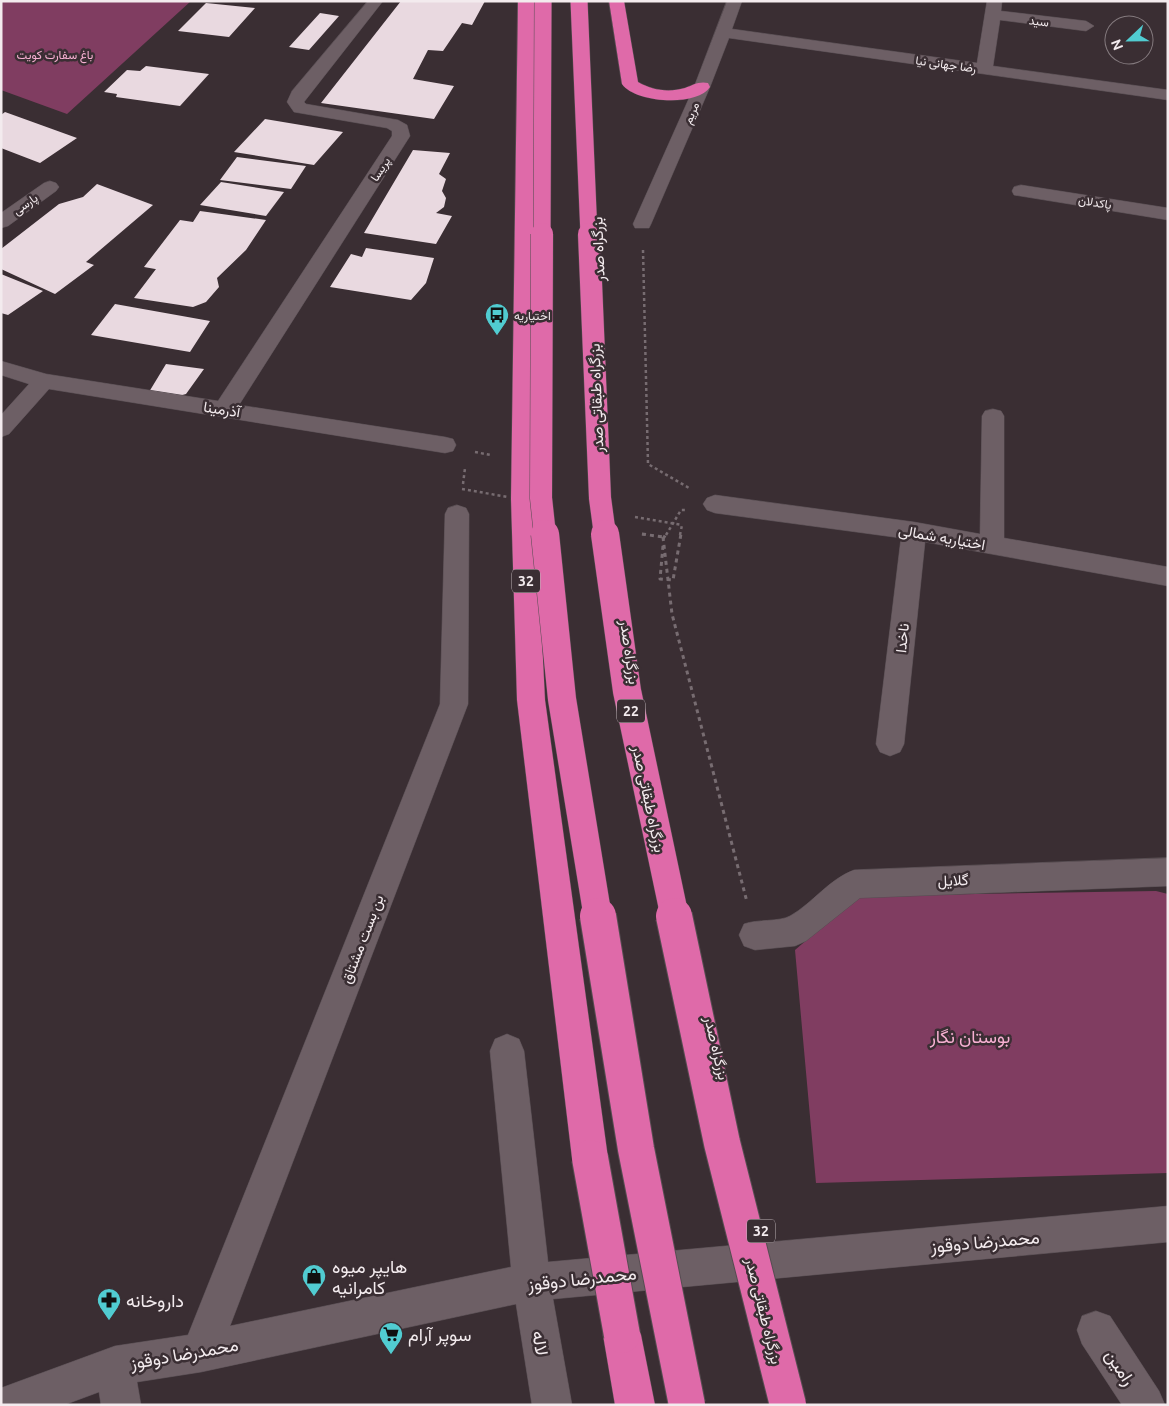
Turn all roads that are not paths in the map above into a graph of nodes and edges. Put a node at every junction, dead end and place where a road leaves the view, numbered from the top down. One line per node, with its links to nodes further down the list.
1 (376, 1): 21 (street, پریسا)
2 (526, 1): 42 (highway, 32, bridge)
3 (543, 1): 43 (highway, bridge)
4 (579, 1): 44 (highway, بزرگراه طبقاتی صدر / 22, bridge)
5 (587, 1): 45 (highway, بزرگراه صدر / 32)
6 (616, 1): 12 (highway)
7 (735, 1): 10 (street, مریم)
8 (994, 8): 9 (street, سید); 11 (street)
9 (1086, 26)
10 (724, 33): 11 (street, رضا جهانی نیا); 12 (street, مریم)
11 (984, 70): 13 (street, رضا جهانی نیا)
12 (702, 87): 18 (street, مریم)
13 (1168, 95)
14 (50, 187): 17 (street, پارسی)
15 (1021, 191): 16 (street, پاکدلان)
16 (1168, 214)
17 (1, 222)
18 (642, 224)
19 (1, 368): 20 (street, آذرمینا)
20 (44, 381): 21 (street, آذرمینا); 23 (street)
21 (224, 410): 24 (street, آذرمینا)
22 (993, 416): 28 (street)
23 (1, 429)
24 (445, 445)
25 (715, 504): 27 (street, اختیاریه شمالی)
26 (457, 514): 37 (street, بن بست مشتاق)
27 (914, 531): 28 (street, اختیاریه شمالی); 30 (street, ناخدا)
28 (992, 545): 29 (street, اختیاریه شمالی)
29 (1168, 577)
30 (890, 744)
31 (1168, 872): 32 (street, گلایل)
32 (755, 935)
33 (506, 1051): 35 (street, لاله)
34 (1168, 1224): 35 (street, محمدرضا دوقوز)
35 (531, 1282): 37 (street, محمدرضا دوقوز); 41 (street, لاله)
36 (1096, 1330): 46 (street, رامین)
37 (201, 1352): 38 (street, محمدرضا دوقوز)
38 (115, 1366): 39 (street, محمدرضا دوقوز); 40 (street)
39 (9, 1405)
40 (121, 1405)
41 (552, 1405)
42 (635, 1405)
43 (687, 1405)
44 (788, 1405)
45 (806, 1405)
46 (1145, 1405)

